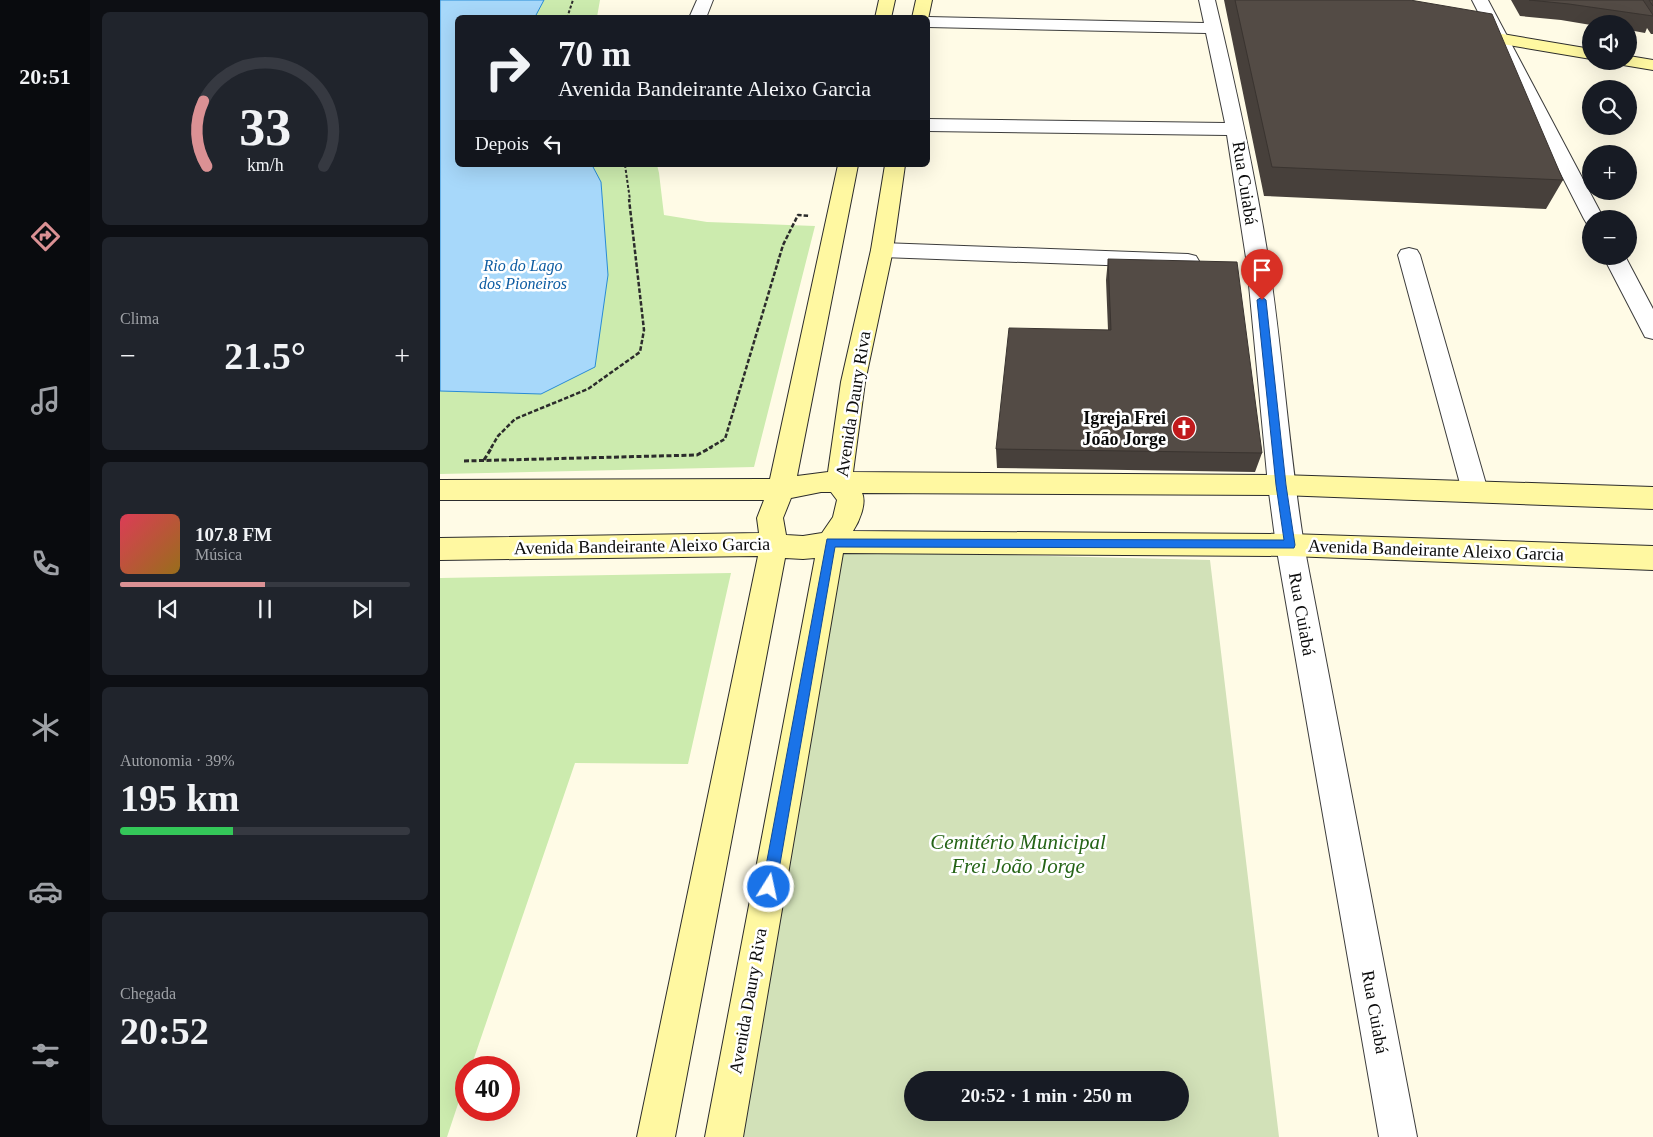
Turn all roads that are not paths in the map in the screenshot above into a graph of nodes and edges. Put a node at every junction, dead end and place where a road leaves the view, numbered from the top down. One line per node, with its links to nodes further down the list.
1 (705, 0): 6 (street)
2 (887, 0): 7 (street)
3 (924, 0): 8 (street)
4 (1207, 0): 11 (street, Rua Cuiabá)
5 (1480, 0): 12 (street)
6 (699, 15)
7 (884, 15)
8 (921, 15)
9 (930, 22): 11 (street)
10 (1454, 26): 12 (street)
11 (1212, 28): 20 (street, Rua Cuiabá)
12 (1496, 33): 13 (street); 14 (street); 23 (street)
13 (1582, 44)
14 (1582, 52)
15 (1637, 53): 16 (street)
16 (1653, 56)
17 (1637, 62): 18 (street)
18 (1653, 65)
19 (930, 125): 20 (street)
20 (1236, 129): 30 (street, Rua Cuiabá)
21 (848, 167): 31 (street)
22 (895, 167): 24 (street, Avenida Daury Riva)
23 (1589, 210)
24 (882, 250): 26 (street); 29 (street, Avenida Daury Riva)
25 (1409, 255): 33 (street)
26 (1208, 262)
27 (1619, 265): 28 (street)
28 (1653, 331)
29 (839, 484): 30 (street); 31 (street); 35 (street, Avenida Daury Riva)
30 (1281, 485): 33 (street); 37 (street, Rua Cuiabá)
31 (782, 489): 32 (street); 36 (street)
32 (440, 490)
33 (1475, 491): 34 (street)
34 (1653, 498)
35 (831, 542): 36 (street, Avenida Bandeirante Aleixo Garcia); 37 (street, Avenida Bandeirante Aleixo Garcia); 41 (street, Avenida Daury Riva)
36 (774, 544): 38 (street, Avenida Bandeirante Aleixo Garcia); 40 (street)
37 (1290, 545): 39 (street, Avenida Bandeirante Aleixo Garcia); 42 (street, Rua Cuiabá)
38 (440, 549)
39 (1653, 558)
40 (656, 1137)
41 (724, 1137)
42 (1398, 1137)

